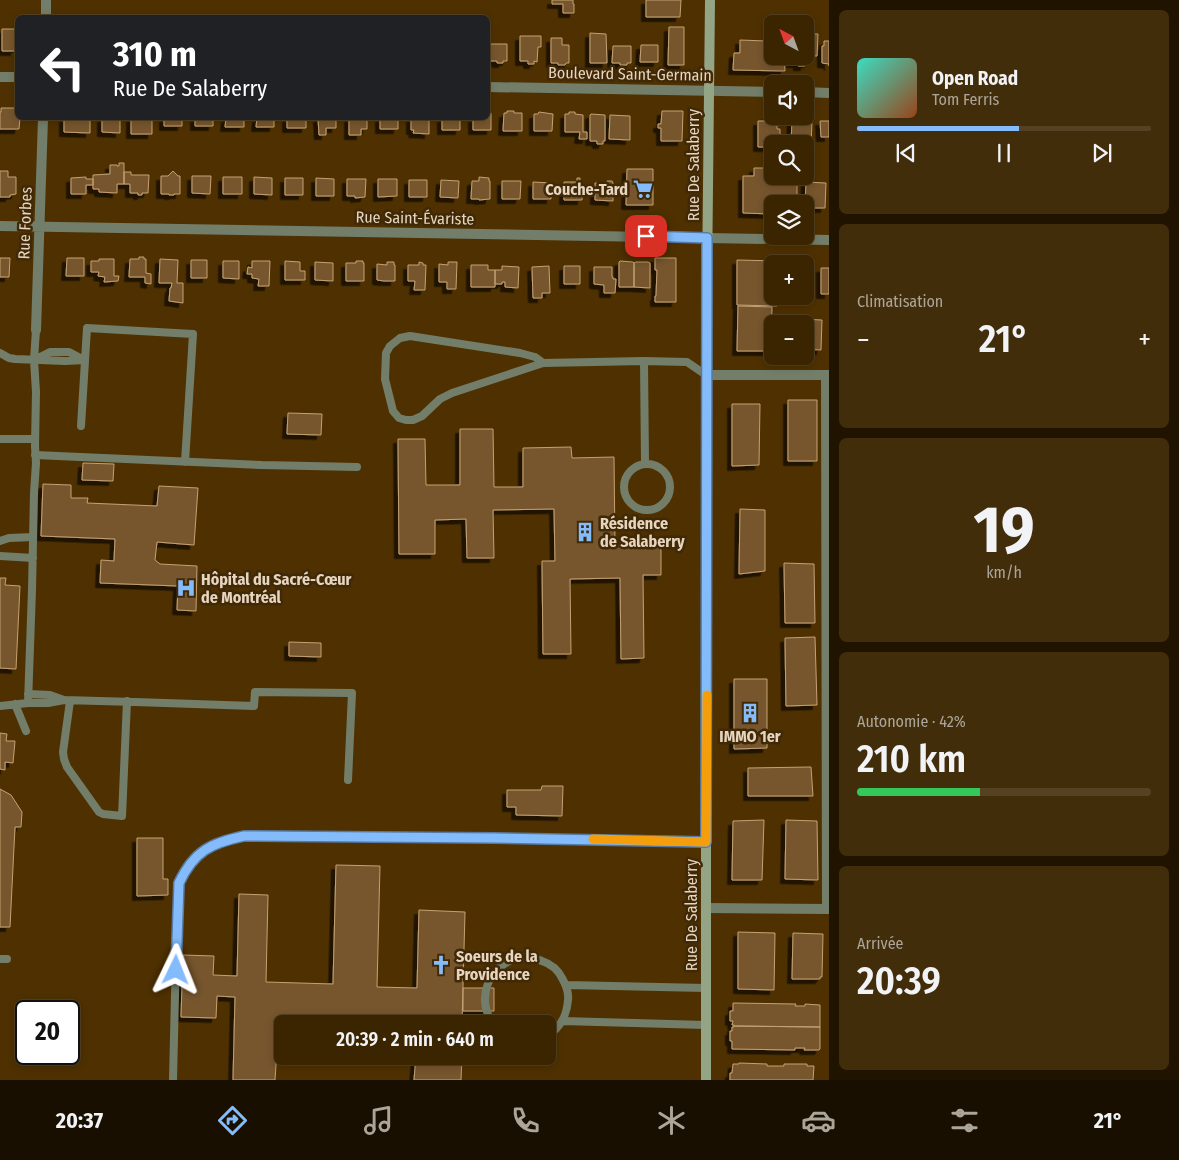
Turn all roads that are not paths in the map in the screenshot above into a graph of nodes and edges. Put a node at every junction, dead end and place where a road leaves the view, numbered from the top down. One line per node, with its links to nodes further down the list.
1 (46, 0): 3 (street)
2 (710, 0): 7 (main road, Rue De Salaberry)
3 (46, 15)
4 (0, 77): 5 (street)
5 (15, 77)
6 (490, 87): 7 (street, Boulevard Saint-Germain)
7 (708, 91): 8 (street, Boulevard Saint-Germain); 14 (main road, Rue De Salaberry)
8 (764, 92)
9 (814, 92): 10 (street)
10 (829, 92)
11 (43, 120): 13 (street, Rue Forbes)
12 (0, 226): 13 (street, Rue Saint-Évariste)
13 (40, 226): 14 (street, Rue Saint-Évariste); 16 (street, Rue Forbes)
14 (707, 238): 15 (street, Rue Saint-Évariste); 22 (main road, Rue De Salaberry)
15 (829, 240)
16 (36, 330): 18 (lane)
17 (0, 353): 18 (lane)
18 (34, 360): 19 (lane); 26 (lane)
19 (84, 360): 24 (lane); 28 (lane)
20 (644, 361): 21 (lane); 22 (lane); 29 (lane)
21 (543, 363): 21 (lane)
22 (706, 375): 23 (street); 43 (main road, Rue De Salaberry)
23 (827, 375): 45 (lane)
24 (81, 426)
25 (0, 439): 26 (lane)
26 (35, 439): 27 (lane)
27 (35, 455): 28 (lane); 31 (lane)
28 (185, 462): 30 (lane)
29 (645, 464): 29 (lane)
30 (358, 467)
31 (33, 537): 32 (lane); 34 (lane)
32 (0, 541)
33 (0, 556): 34 (lane)
34 (33, 558): 35 (lane)
35 (28, 694): 36 (lane); 38 (lane)
36 (67, 701): 37 (lane); 37 (lane); 38 (lane)
37 (127, 701): 42 (lane)
38 (28, 703): 39 (lane)
39 (15, 704): 40 (lane); 41 (lane)
40 (0, 706)
41 (26, 731)
42 (348, 780)
43 (706, 842): 44 (main road, Rue De Salaberry); 52 (lane)
44 (706, 908): 45 (street); 47 (main road, Rue De Salaberry)
45 (828, 909)
46 (566, 985): 47 (lane); 48 (lane); 49 (lane)
47 (706, 988): 50 (main road, Rue De Salaberry)
48 (489, 1015)
49 (562, 1021): 50 (lane); 51 (lane)
50 (706, 1025): 53 (main road, Rue De Salaberry)
51 (556, 1028)
52 (173, 1080)
53 (706, 1080)

